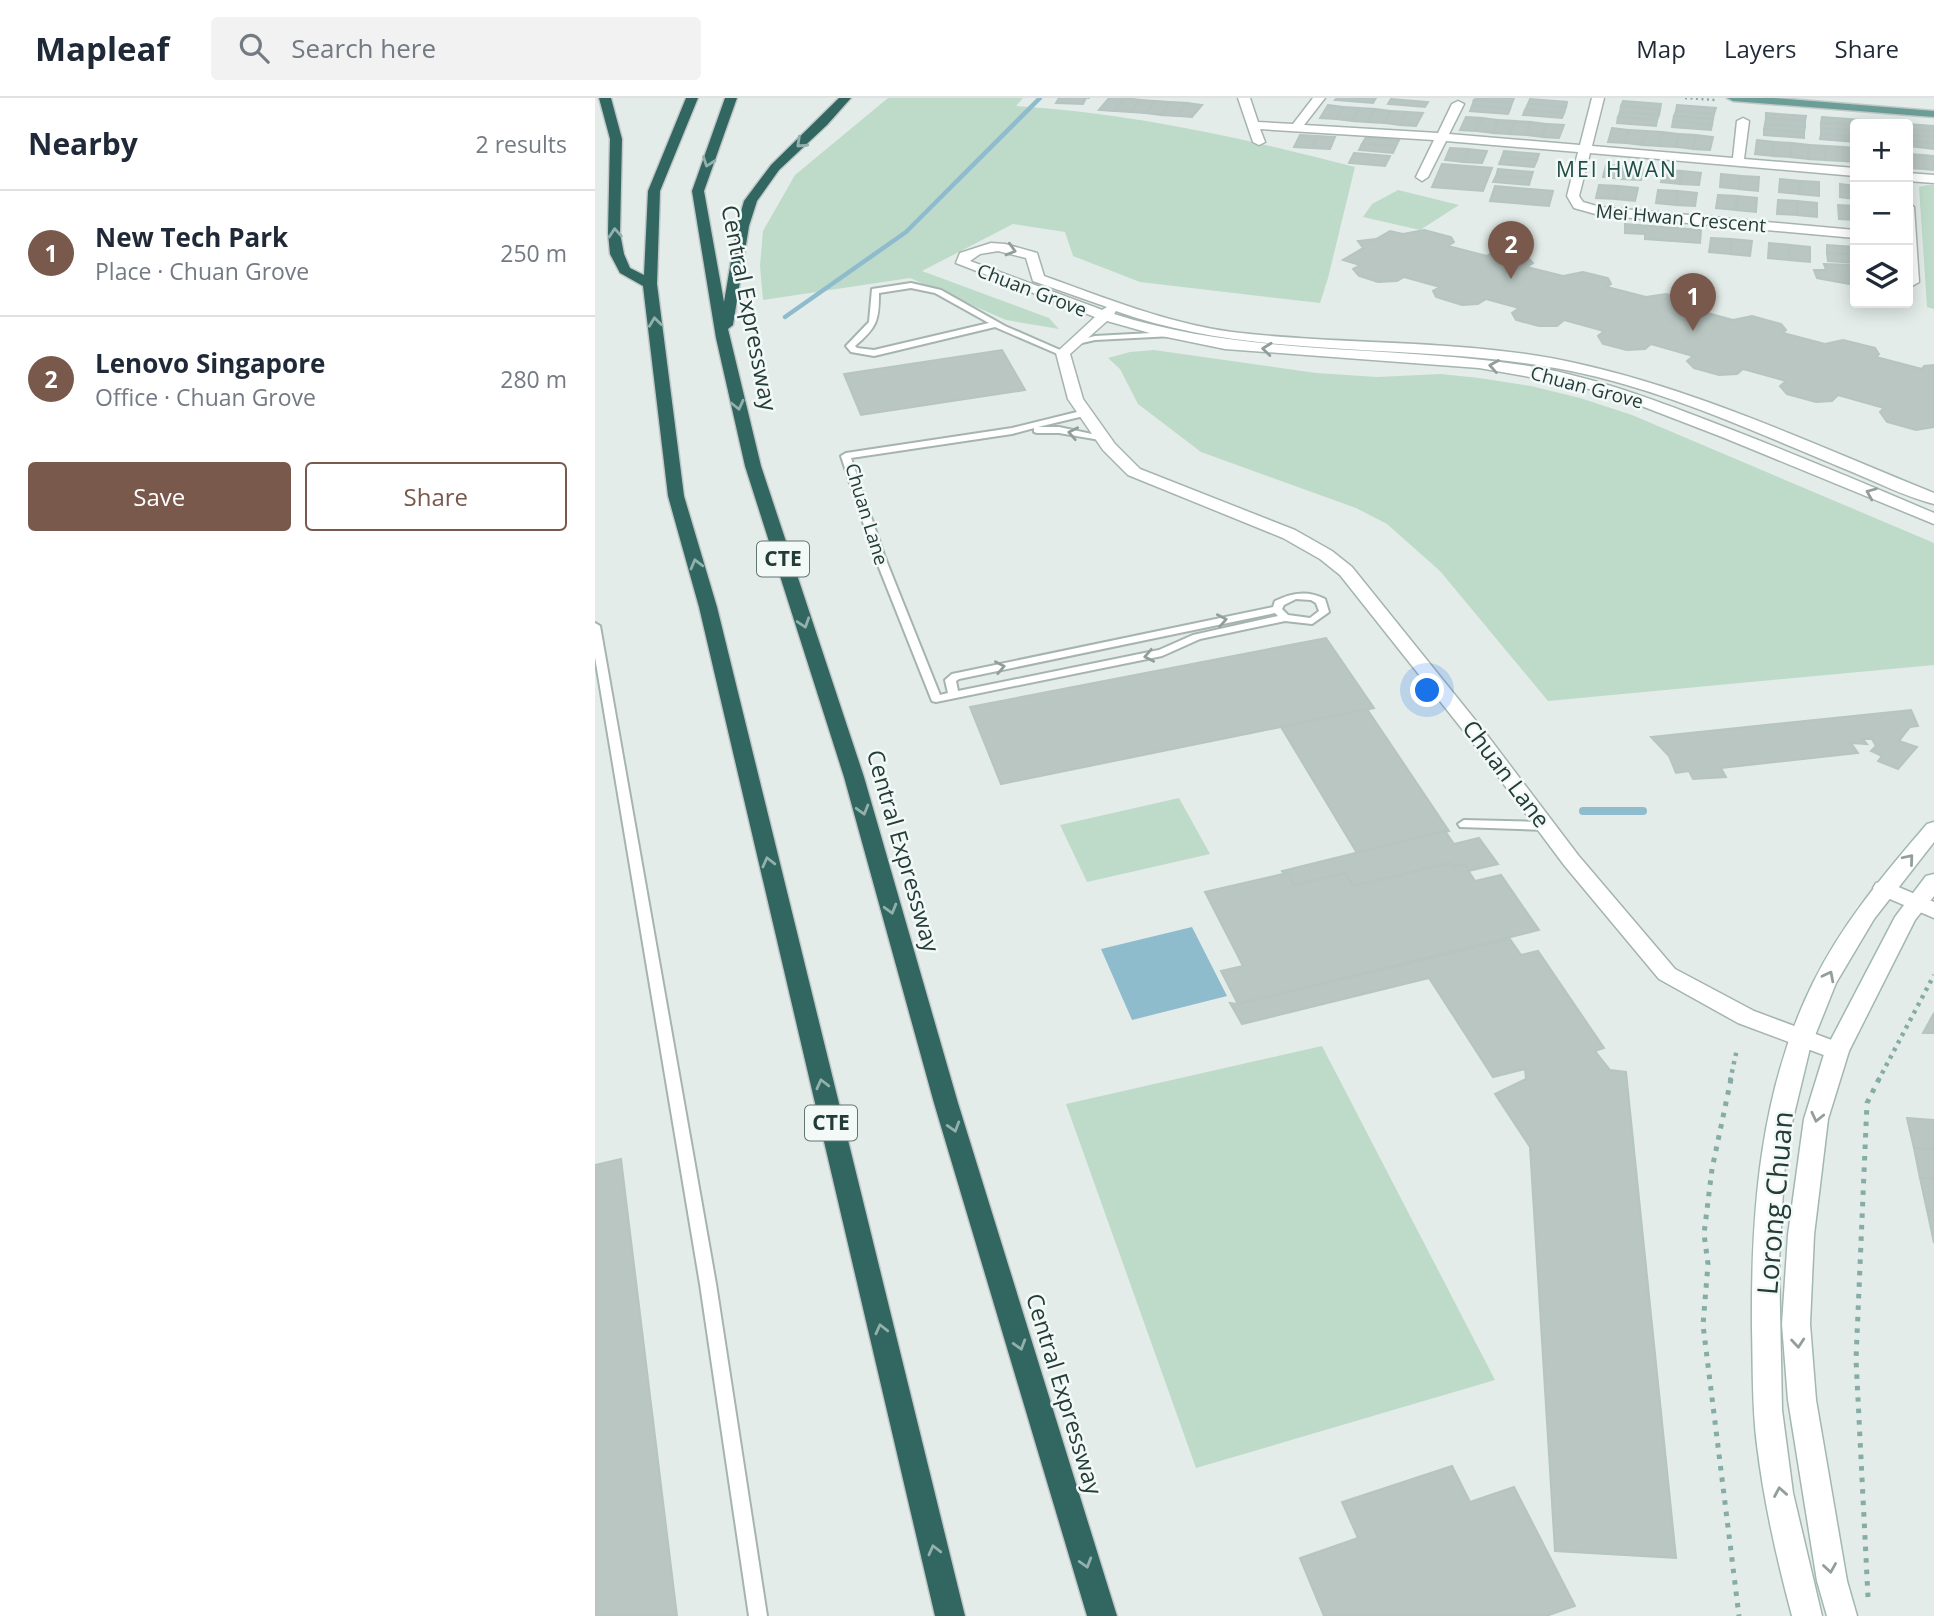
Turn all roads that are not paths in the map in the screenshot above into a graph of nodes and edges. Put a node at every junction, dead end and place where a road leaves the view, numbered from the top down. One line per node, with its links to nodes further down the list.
1 (605, 98): 27 (highway, one-way to 1)
2 (692, 98): 27 (highway, CTE)
3 (731, 98): 32 (highway, Central Expressway / CTE, one-way to 32)
4 (845, 98): 15 (highway)
5 (856, 98): 15 (highway)
6 (1244, 98): 16 (street)
7 (1319, 98): 17 (street)
8 (1733, 98): 13 (main road)
9 (1850, 98): 12 (main road)
10 (1598, 99): 20 (street, Mei Hwan Crescent)
11 (1458, 104): 18 (street)
12 (1934, 104)
13 (1934, 114)
14 (1743, 121): 21 (street)
15 (825, 122): 32 (highway, one-way to 32)
16 (1253, 125): 17 (street); 19 (street)
17 (1297, 127): 18 (street)
18 (1442, 137): 20 (street); 23 (street)
19 (1259, 142)
20 (1585, 149): 21 (street); 26 (street, Mei Hwan Crescent)
21 (1738, 162): 22 (street)
22 (1850, 172)
23 (1422, 177)
24 (1913, 177): 25 (street)
25 (1934, 179)
26 (1850, 234)
27 (650, 284): 53 (highway, CTE, one-way to 27)
28 (1114, 308): 29 (street); 29 (street, Chuan Grove, one-way to 28); 38 (street, Chuan Grove)
29 (1100, 316): 31 (street, Chuan Grove); 33 (street)
30 (996, 324): 30 (lane); 33 (lane)
31 (1171, 334): 33 (lane); 39 (street, Chuan Grove, one-way to 31)
32 (723, 338): 54 (highway, Central Expressway / CTE, one-way to 54)
33 (1068, 348): 34 (street, Chuan Lane)
34 (1085, 413): 35 (lane, Chuan Lane); 37 (street, Chuan Lane)
35 (1040, 425): 36 (lane, Chuan Lane)
36 (1012, 431): 37 (lane, one-way to 36); 43 (lane, Chuan Lane)
37 (1103, 439): 45 (street, Chuan Lane)
38 (1934, 499)
39 (1934, 519)
40 (1277, 609): 41 (lane); 41 (lane); 43 (lane, one-way to 40)
41 (1285, 618): 43 (lane, one-way to 43)
42 (595, 626): 52 (lane)
43 (954, 695)
44 (1464, 824): 45 (lane)
45 (1545, 826): 50 (street, Chuan Lane)
46 (1934, 829): 48 (street, Lorong Chuan, one-way to 46)
47 (1934, 881): 49 (street, Lorong Chuan)
48 (1884, 888): 49 (street); 50 (street, Lorong Chuan, one-way to 48)
49 (1925, 907): 51 (street, Lorong Chuan)
50 (1801, 1038): 51 (street, Chuan Lane); 55 (street, Lorong Chuan, one-way to 50)
51 (1837, 1051): 56 (street, Lorong Chuan, one-way to 56)
52 (758, 1616)
53 (950, 1616)
54 (1102, 1616)
55 (1807, 1616)
56 (1842, 1616)

